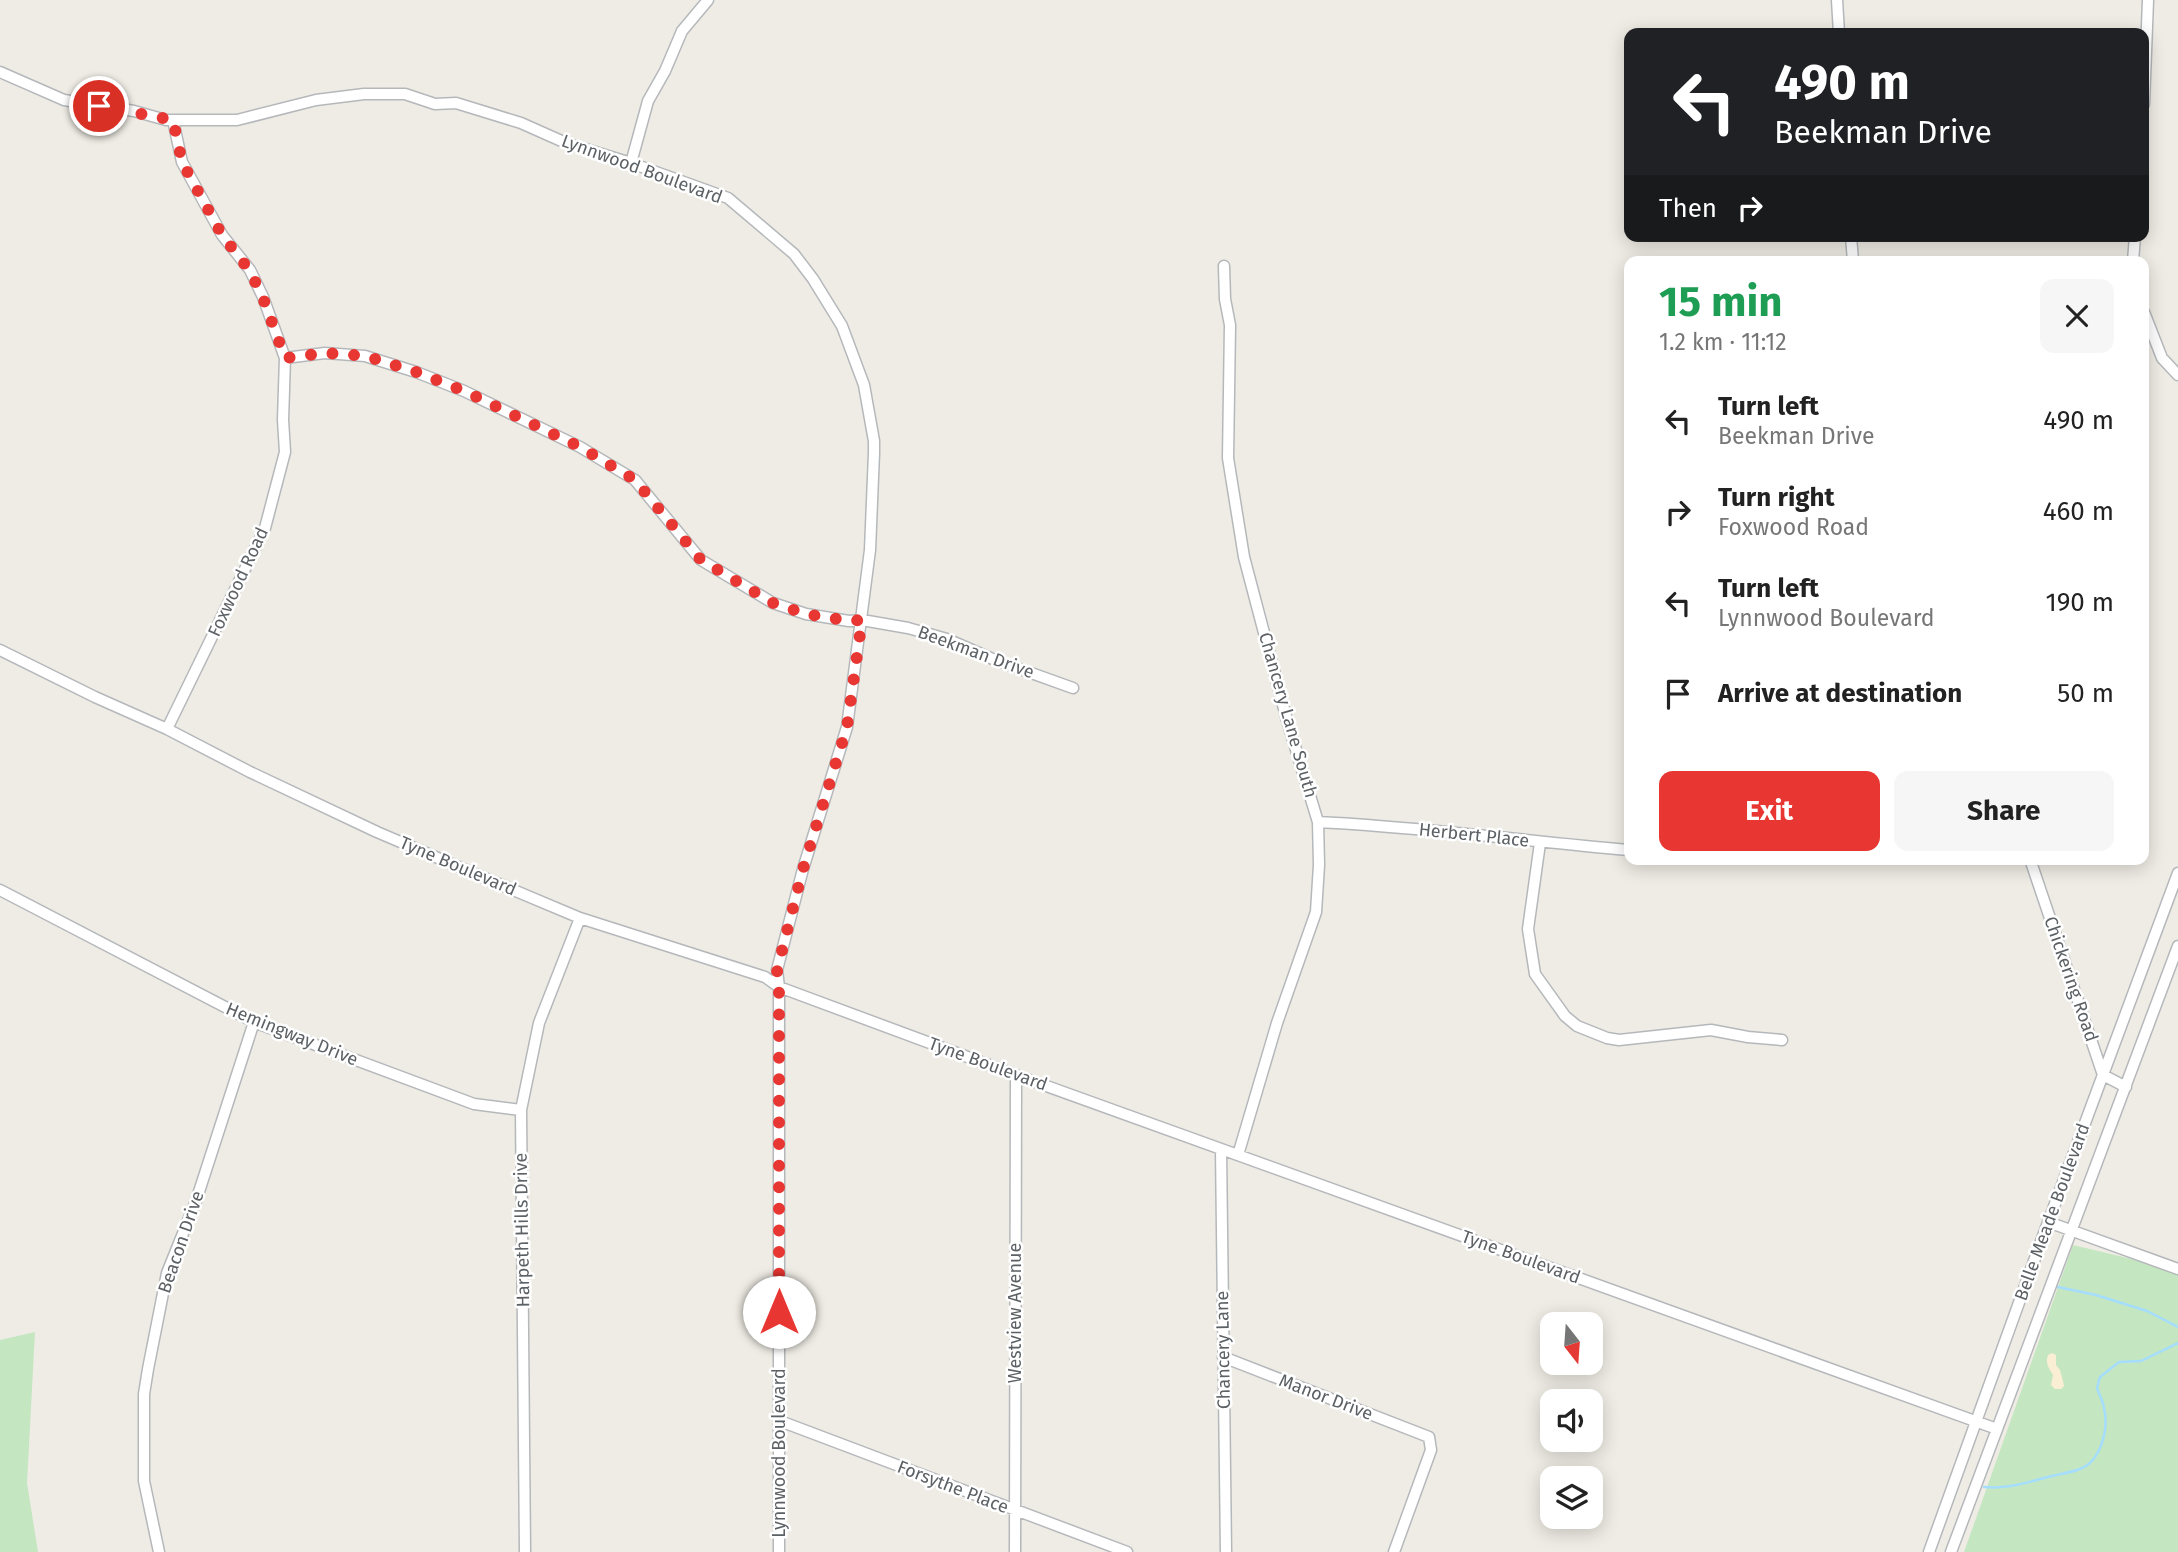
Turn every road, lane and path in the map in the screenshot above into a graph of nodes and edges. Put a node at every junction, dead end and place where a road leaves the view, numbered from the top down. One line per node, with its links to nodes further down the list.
1 (708, 0): 8 (street)
2 (1838, 0): 4 (street)
3 (2148, 0): 5 (street)
4 (1839, 28)
5 (2147, 28)
6 (0, 72): 7 (street, Lynnwood Boulevard)
7 (173, 120): 8 (street, Lynnwood Boulevard); 11 (street, Foxwood Road)
8 (631, 163): 13 (street, Lynnwood Boulevard)
9 (1224, 266): 17 (street, Chancery Lane South)
10 (2149, 325): 12 (street)
11 (285, 358): 13 (street, Beekman Drive); 16 (street, Foxwood Road)
12 (2178, 375)
13 (862, 620): 15 (street, Beekman Drive); 25 (street, Lynnwood Boulevard)
14 (1, 654): 16 (street, Tyne Boulevard)
15 (1073, 688)
16 (167, 729): 23 (street, Tyne Boulevard)
17 (1318, 822): 18 (street, Herbert Place); 33 (street, Chancery Lane South)
18 (1540, 843): 19 (street, Herbert Place); 27 (street)
19 (1624, 850)
20 (2032, 865): 29 (street, Chickering Road)
21 (2178, 873): 29 (street, Belle Meade Boulevard)
22 (0, 890): 26 (street, Hemingway Drive)
23 (580, 918): 25 (street, Tyne Boulevard); 31 (street, Harpeth Hills Drive)
24 (2178, 946): 30 (street, Belle Meade Boulevard)
25 (779, 987): 28 (street, Tyne Boulevard); 38 (street, Lynnwood Boulevard)
26 (254, 1022): 31 (street, Hemingway Drive); 42 (street, Beacon Drive)
27 (1783, 1040)
28 (1016, 1075): 32 (street, Tyne Boulevard); 41 (street, Westview Avenue)
29 (2103, 1075): 30 (street); 34 (street, Belle Meade Boulevard)
30 (2126, 1087): 35 (street, Belle Meade Boulevard)
31 (521, 1110): 43 (street, Harpeth Hills Drive)
32 (1221, 1149): 33 (street, Tyne Boulevard); 37 (street, Chancery Lane)
33 (1238, 1155): 39 (street, Tyne Boulevard)
34 (2048, 1222): 35 (street); 39 (street, Belle Meade Boulevard)
35 (2072, 1231): 36 (street); 40 (street, Belle Meade Boulevard)
36 (2178, 1269)
37 (1223, 1357): 47 (street, Chancery Lane); 48 (street, Manor Drive)
38 (780, 1421): 41 (street, Forsythe Place); 44 (street, Lynnwood Boulevard)
39 (1975, 1422): 40 (street, Tyne Boulevard); 49 (street, Belle Meade Boulevard)
40 (1997, 1429): 50 (street, Belle Meade Boulevard)
41 (1015, 1511): 45 (street, Westview Avenue); 46 (street, Forsythe Place)
42 (159, 1552)
43 (525, 1552)
44 (779, 1552)
45 (1015, 1552)
46 (1127, 1552)
47 (1226, 1552)
48 (1394, 1552)
49 (1929, 1552)
50 (1951, 1552)

